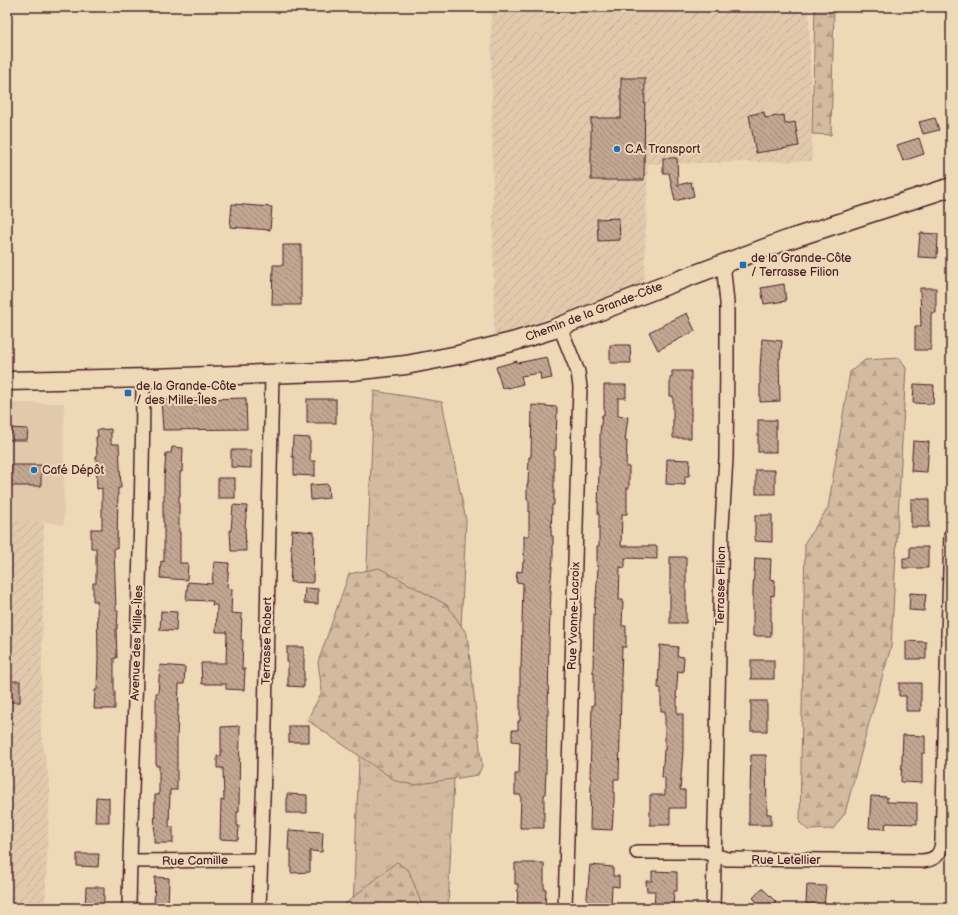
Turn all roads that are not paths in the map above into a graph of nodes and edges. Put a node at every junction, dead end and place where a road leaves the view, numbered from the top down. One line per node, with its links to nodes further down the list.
1 (951, 187): 2 (main road, Chemin de la Grande-Côte)
2 (722, 264): 3 (main road, Chemin de la Grande-Côte); 9 (street, Terrasse Filion)
3 (560, 327): 4 (main road, Chemin de la Grande-Côte); 14 (street, Rue Yvonne-Lacroix)
4 (272, 374): 5 (main road, Chemin de la Grande-Côte); 10 (street, Terrasse Robert)
5 (143, 378): 6 (main road, Chemin de la Grande-Côte); 11 (street, Avenue des Mille-Îles)
6 (7, 381)
7 (951, 535): 9 (street, Rue Letellier)
8 (637, 852): 9 (street, Rue Letellier)
9 (714, 855): 15 (street, Terrasse Filion)
10 (261, 860): 11 (street, Rue Camille); 13 (street, Terrasse Robert)
11 (130, 861): 12 (street, Avenue des Mille-Îles)
12 (129, 908)
13 (259, 908)
14 (565, 908)
15 (713, 908)

